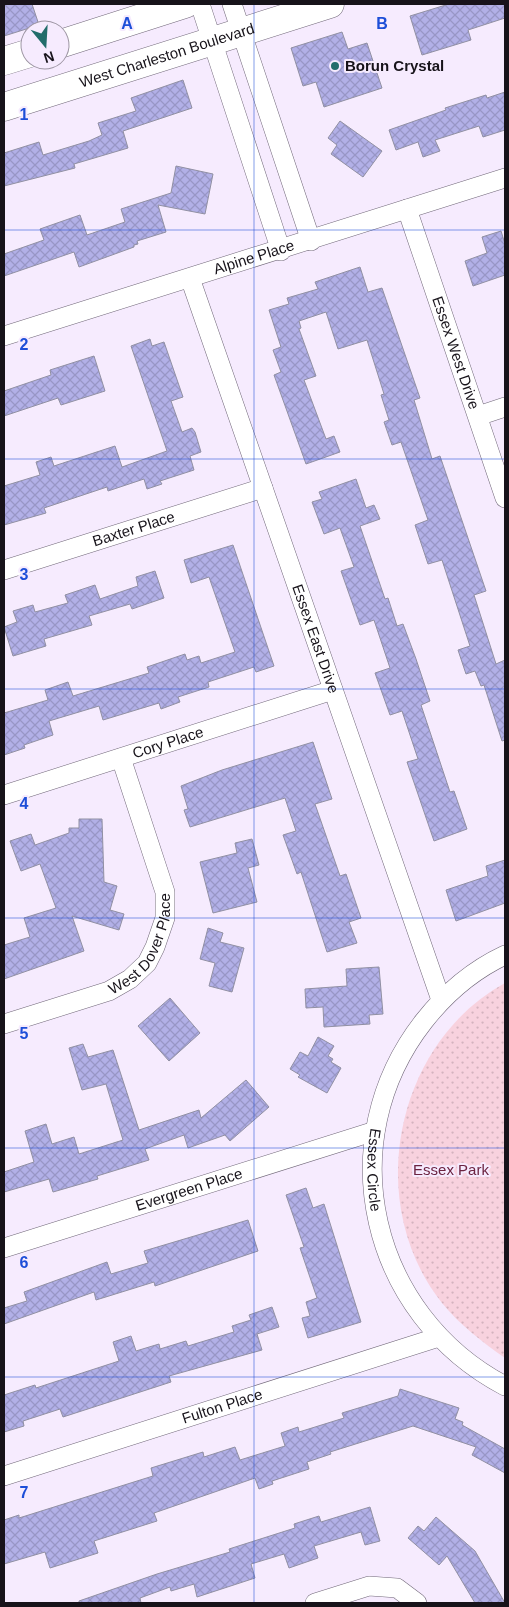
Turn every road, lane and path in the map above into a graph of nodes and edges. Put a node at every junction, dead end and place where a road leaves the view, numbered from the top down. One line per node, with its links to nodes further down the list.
1 (330, 4): 2 (main road, West Charleston Boulevard)
2 (236, 16): 3 (main road, West Charleston Boulevard); 10 (street)
3 (200, 17): 4 (main road, West Charleston Boulevard); 7 (main road, West Charleston Boulevard); 11 (street)
4 (70, 42)
5 (20, 56): 6 (main road)
6 (4, 62)
7 (4, 107)
8 (505, 178): 9 (street, Alpine Place)
9 (407, 209): 10 (street, Alpine Place); 15 (street, Essex West Drive)
10 (311, 241): 11 (street, Alpine Place)
11 (281, 251): 12 (street, Alpine Place)
12 (190, 278): 13 (street, Alpine Place); 16 (street, Essex East Drive)
13 (4, 336)
14 (505, 408): 15 (street)
15 (478, 416): 17 (street, Essex West Drive)
16 (263, 488): 18 (street, Baxter Place); 19 (street, Essex East Drive)
17 (505, 498)
18 (4, 570)
19 (333, 690): 20 (street, Cory Place); 23 (street, Essex East Drive)
20 (122, 758): 21 (street, Cory Place); 24 (street, West Dover Place)
21 (4, 795)
22 (505, 955): 23 (street, Essex Circle)
23 (440, 1000): 25 (street, Essex Circle)
24 (4, 1024)
25 (374, 1131): 26 (street, Evergreen Place); 27 (street, Essex Circle)
26 (4, 1248)
27 (439, 1337): 28 (street, Essex Circle); 29 (street, Fulton Place)
28 (505, 1386)
29 (4, 1476)
30 (316, 1603): 31 (street)
31 (417, 1603)

